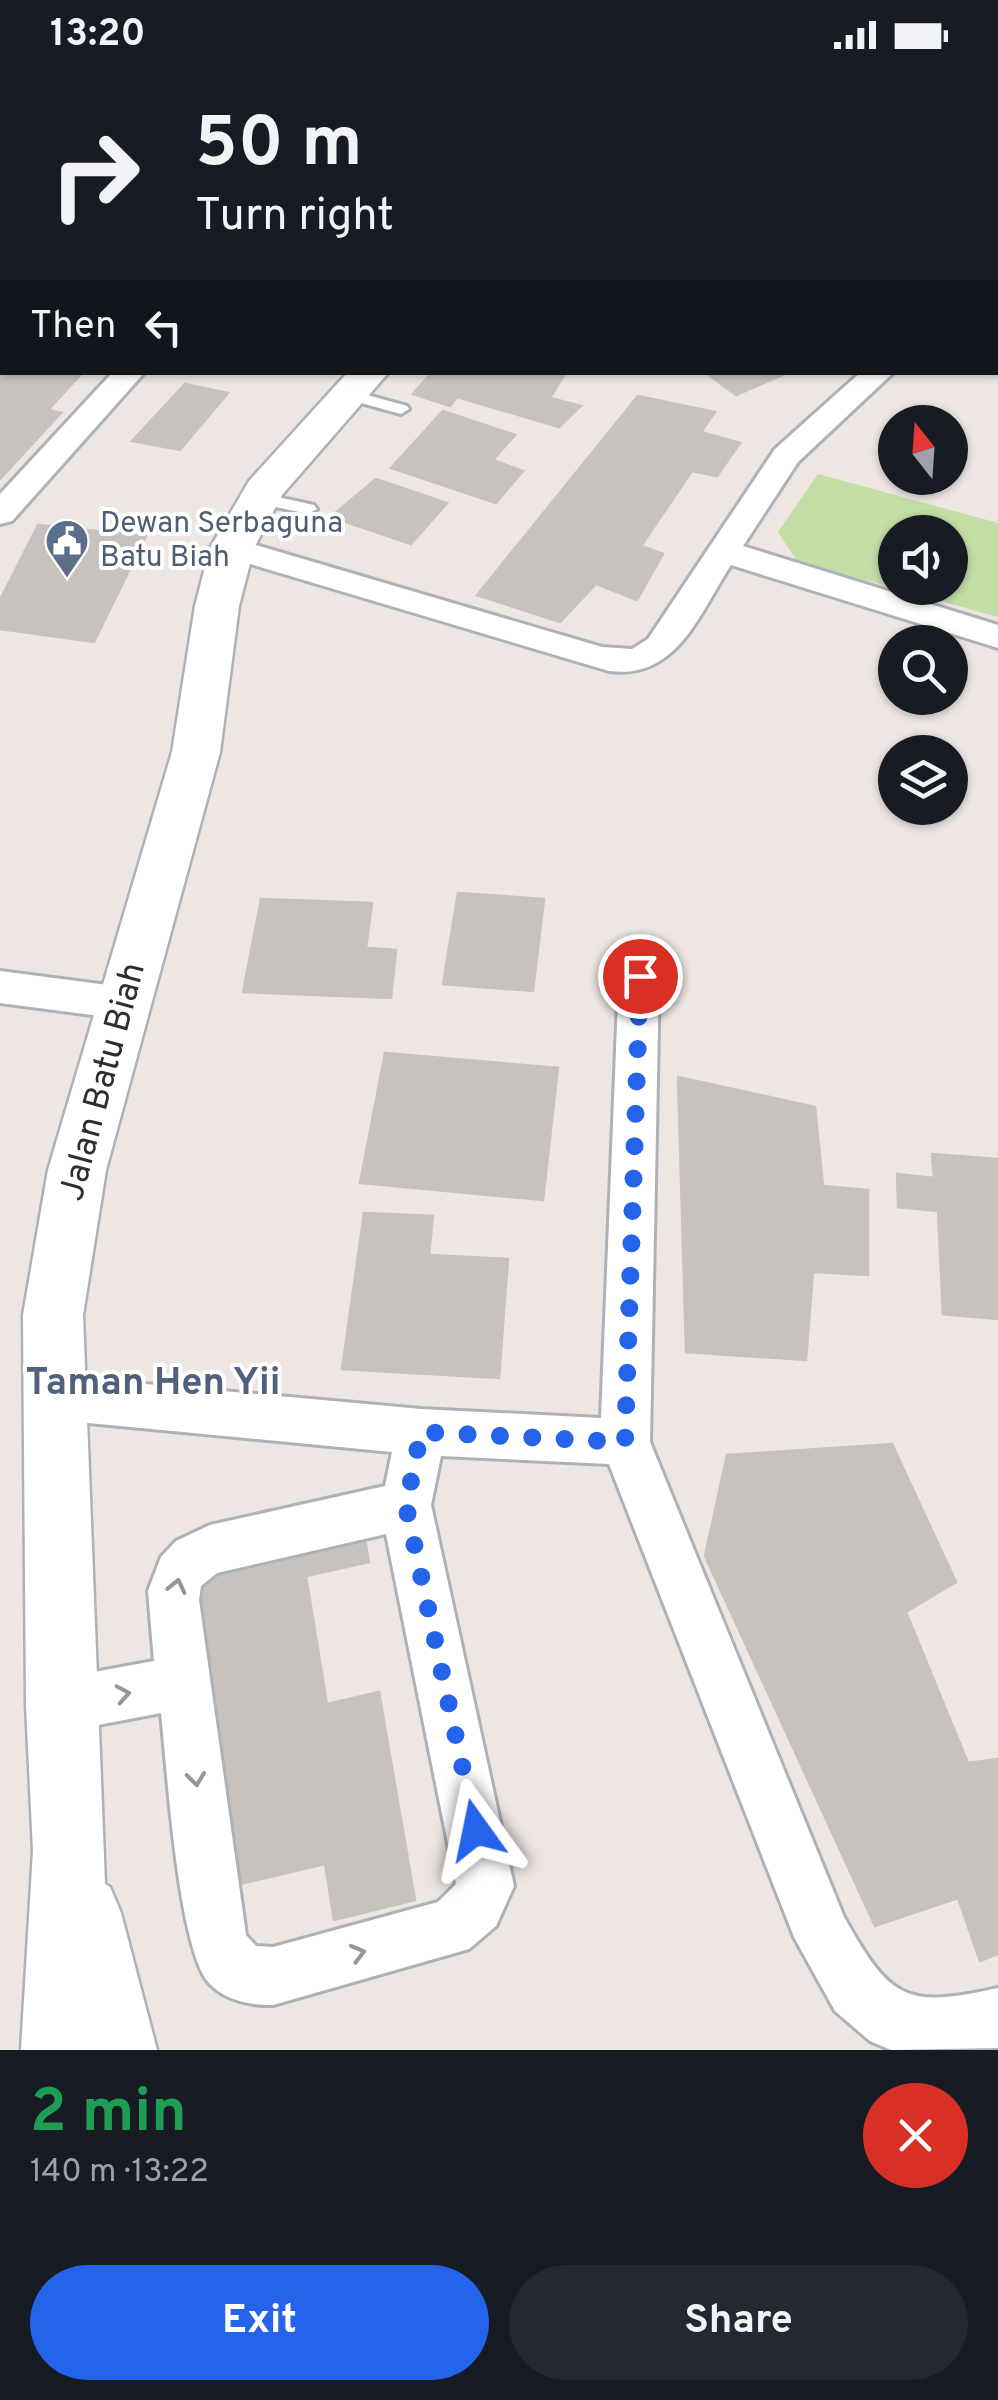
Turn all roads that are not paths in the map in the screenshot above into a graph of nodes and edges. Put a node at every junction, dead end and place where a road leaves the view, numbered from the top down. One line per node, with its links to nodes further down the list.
1 (127, 375): 7 (street)
2 (875, 375): 9 (street)
3 (360, 384): 4 (lane); 5 (main road, Jalan Batu Biah)
4 (401, 409)
5 (260, 498): 6 (lane); 8 (main road, Jalan Batu Biah)
6 (308, 509)
7 (0, 514)
8 (232, 548): 9 (street); 13 (main road, Jalan Batu Biah)
9 (726, 552): 10 (street)
10 (998, 638)
11 (640, 976): 16 (street)
12 (0, 988): 13 (street)
13 (123, 1004): 14 (main road, Jalan Batu Biah)
14 (57, 1398): 15 (street); 19 (main road, Jalan Batu Biah)
15 (421, 1432): 16 (street); 17 (street)
16 (625, 1442): 21 (street)
17 (406, 1506): 18 (street, one-way to 17); 18 (street, one-way to 17)
18 (184, 1682): 19 (street, one-way to 18)
19 (61, 1705): 20 (main road, Jalan Batu Biah)
20 (70, 1851): 22 (main road); 23 (main road)
21 (998, 2018)
22 (60, 2050)
23 (118, 2050)

